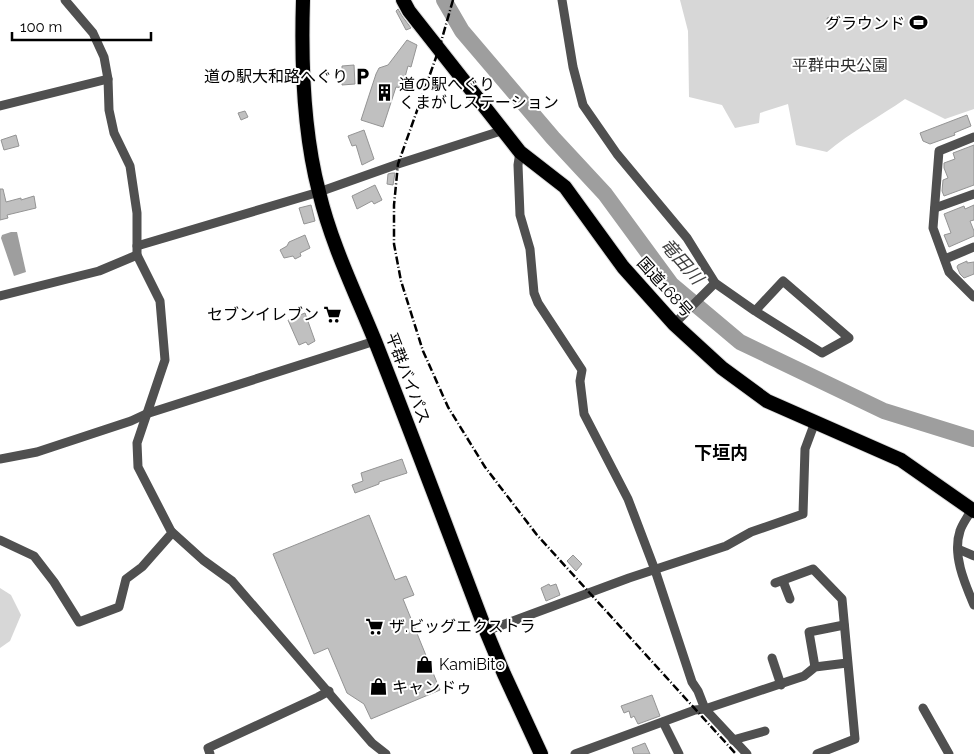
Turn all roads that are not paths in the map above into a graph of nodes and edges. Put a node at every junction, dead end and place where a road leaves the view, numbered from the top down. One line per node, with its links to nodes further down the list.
1 (65, 0): 5 (street)
2 (303, 0): 10 (highway, 平群バイパス)
3 (403, 0): 7 (highway, 国道168号)
4 (562, 0): 16 (street)
5 (108, 80): 6 (street); 14 (street)
6 (0, 106)
7 (504, 130): 9 (highway, 国道168号); 10 (street)
8 (974, 137): 12 (street)
9 (520, 152): 20 (highway, 国道168号); 30 (street)
10 (319, 192): 14 (street); 21 (highway, 平群バイパス)
11 (974, 194): 12 (street)
12 (935, 208): 15 (street)
13 (974, 247): 15 (street)
14 (137, 251): 17 (street); 22 (street)
15 (945, 259): 18 (street)
16 (715, 283): 19 (street); 20 (street)
17 (0, 296)
18 (974, 296)
19 (756, 311): 19 (street)
20 (674, 324): 23 (highway, 国道168号)
21 (375, 341): 22 (street); 35 (highway, 平群バイパス)
22 (146, 414): 24 (street); 26 (street)
23 (815, 422): 25 (highway, 国道168号); 30 (street)
24 (0, 459)
25 (973, 510): 28 (street)
26 (172, 532): 27 (street); 40 (street)
27 (0, 540)
28 (958, 549): 29 (street); 31 (street)
29 (974, 556)
30 (655, 570): 35 (street); 42 (street)
31 (971, 589): 33 (street)
32 (790, 599): 34 (street)
33 (974, 605)
34 (844, 625): 37 (street); 38 (street)
35 (486, 631): 48 (highway, 平群バイパス)
36 (772, 658): 39 (street)
37 (847, 663): 38 (street); 52 (street)
38 (815, 667): 39 (street)
39 (781, 685): 42 (street)
40 (328, 691): 46 (street); 47 (street)
41 (923, 708): 53 (street)
42 (705, 709): 43 (street); 45 (street)
43 (663, 722): 49 (street); 50 (street)
44 (765, 731): 45 (street)
45 (733, 740): 51 (street)
46 (210, 754)
47 (386, 754)
48 (541, 754)
49 (575, 754)
50 (679, 754)
51 (747, 754)
52 (817, 754)
53 (949, 754)

